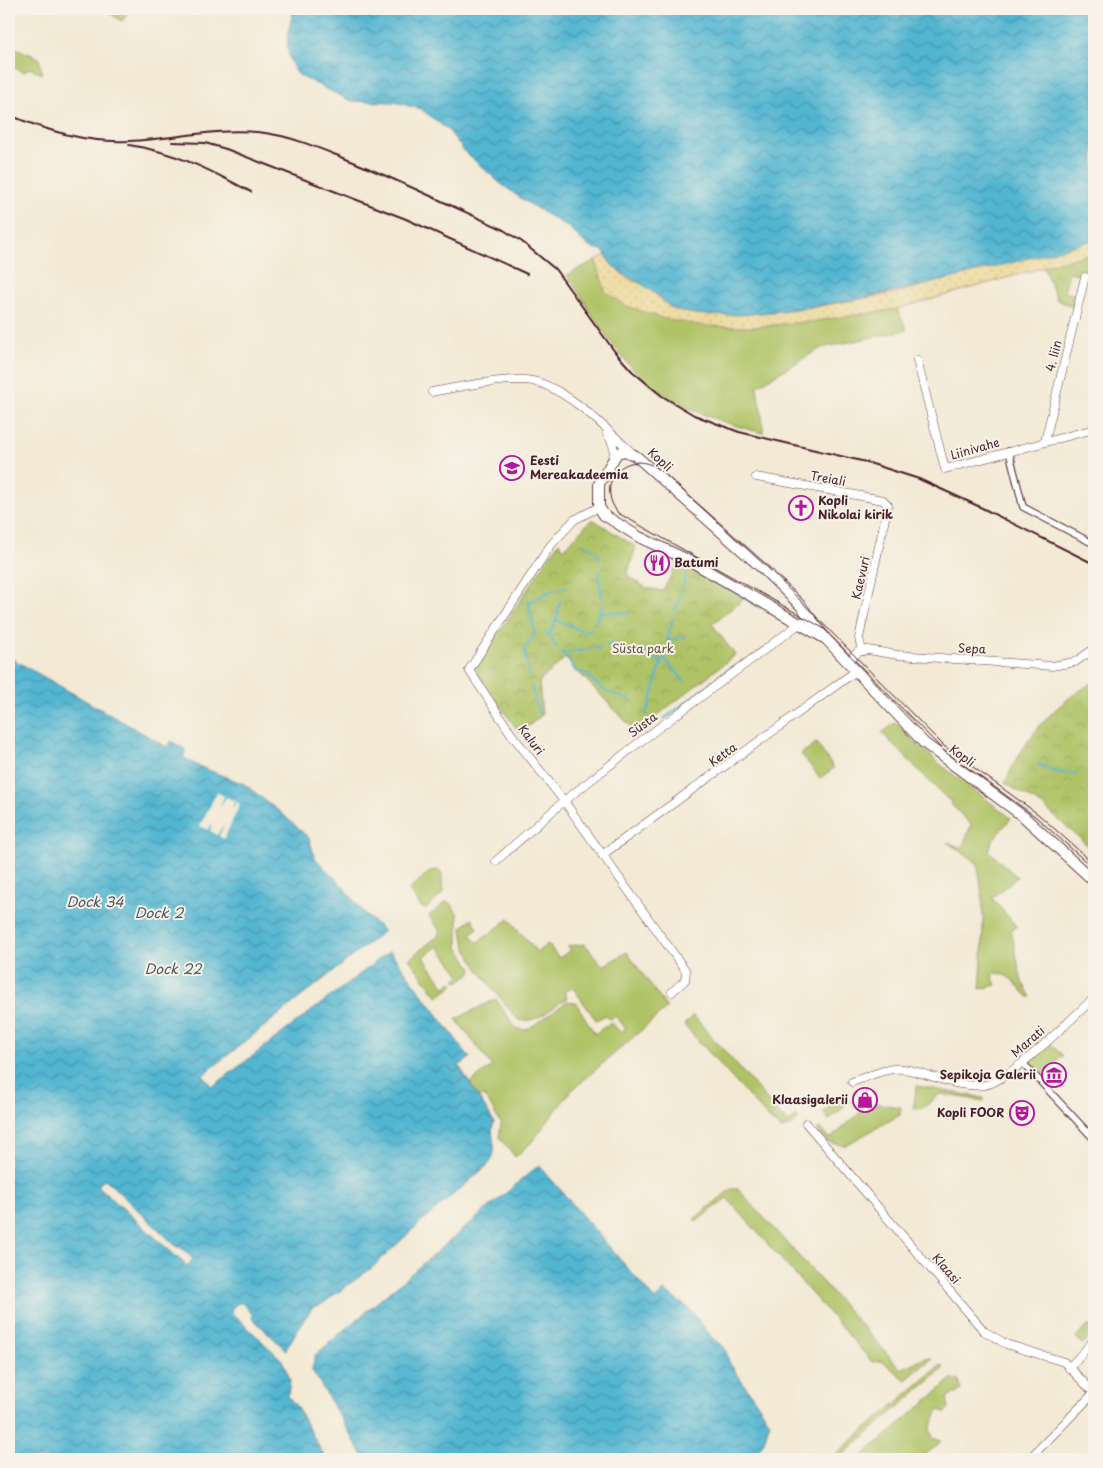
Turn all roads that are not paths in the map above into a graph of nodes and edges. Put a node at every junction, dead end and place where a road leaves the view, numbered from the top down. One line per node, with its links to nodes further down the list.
1 (1085, 277): 6 (street, 4. liin)
2 (918, 360): 8 (street, Liinivahe)
3 (432, 392): 4 (street)
4 (598, 422): 7 (street); 9 (street)
5 (1094, 429): 6 (street, Liinivahe)
6 (1045, 441): 8 (street, Liinivahe)
7 (631, 452): 9 (street, Kopli); 14 (street, Kopli)
8 (1009, 452): 13 (street)
9 (612, 459): 11 (street)
10 (756, 477): 12 (street, Treiali)
11 (599, 507): 15 (street, Kopli); 21 (street, Kaluri)
12 (888, 511): 18 (street, Kaevuri)
13 (1094, 544)
14 (809, 616): 15 (street, Süsta); 16 (street, Kopli)
15 (799, 623): 16 (street, Kopli); 21 (street, Süsta)
16 (826, 639): 19 (street, Kopli)
17 (1094, 648): 18 (street, Sepa)
18 (862, 651): 19 (street)
19 (847, 662): 20 (street, Kopli)
20 (856, 671): 22 (street, Ketta); 24 (street, Kopli)
21 (564, 801): 22 (street, Kaluri); 23 (street, Süsta)
22 (602, 855): 25 (street, Kaluri)
23 (496, 861)
24 (1094, 881)
25 (672, 992)
26 (1094, 998): 27 (street, Marati)
27 (1022, 1062): 28 (street, Marati); 30 (street)
28 (852, 1082)
29 (806, 1124): 32 (street, Klaasi)
30 (1094, 1139)
31 (1094, 1340): 32 (street)
32 (1069, 1368): 33 (street, Klaasi)
33 (1094, 1393): 34 (street)
34 (1029, 1459)

